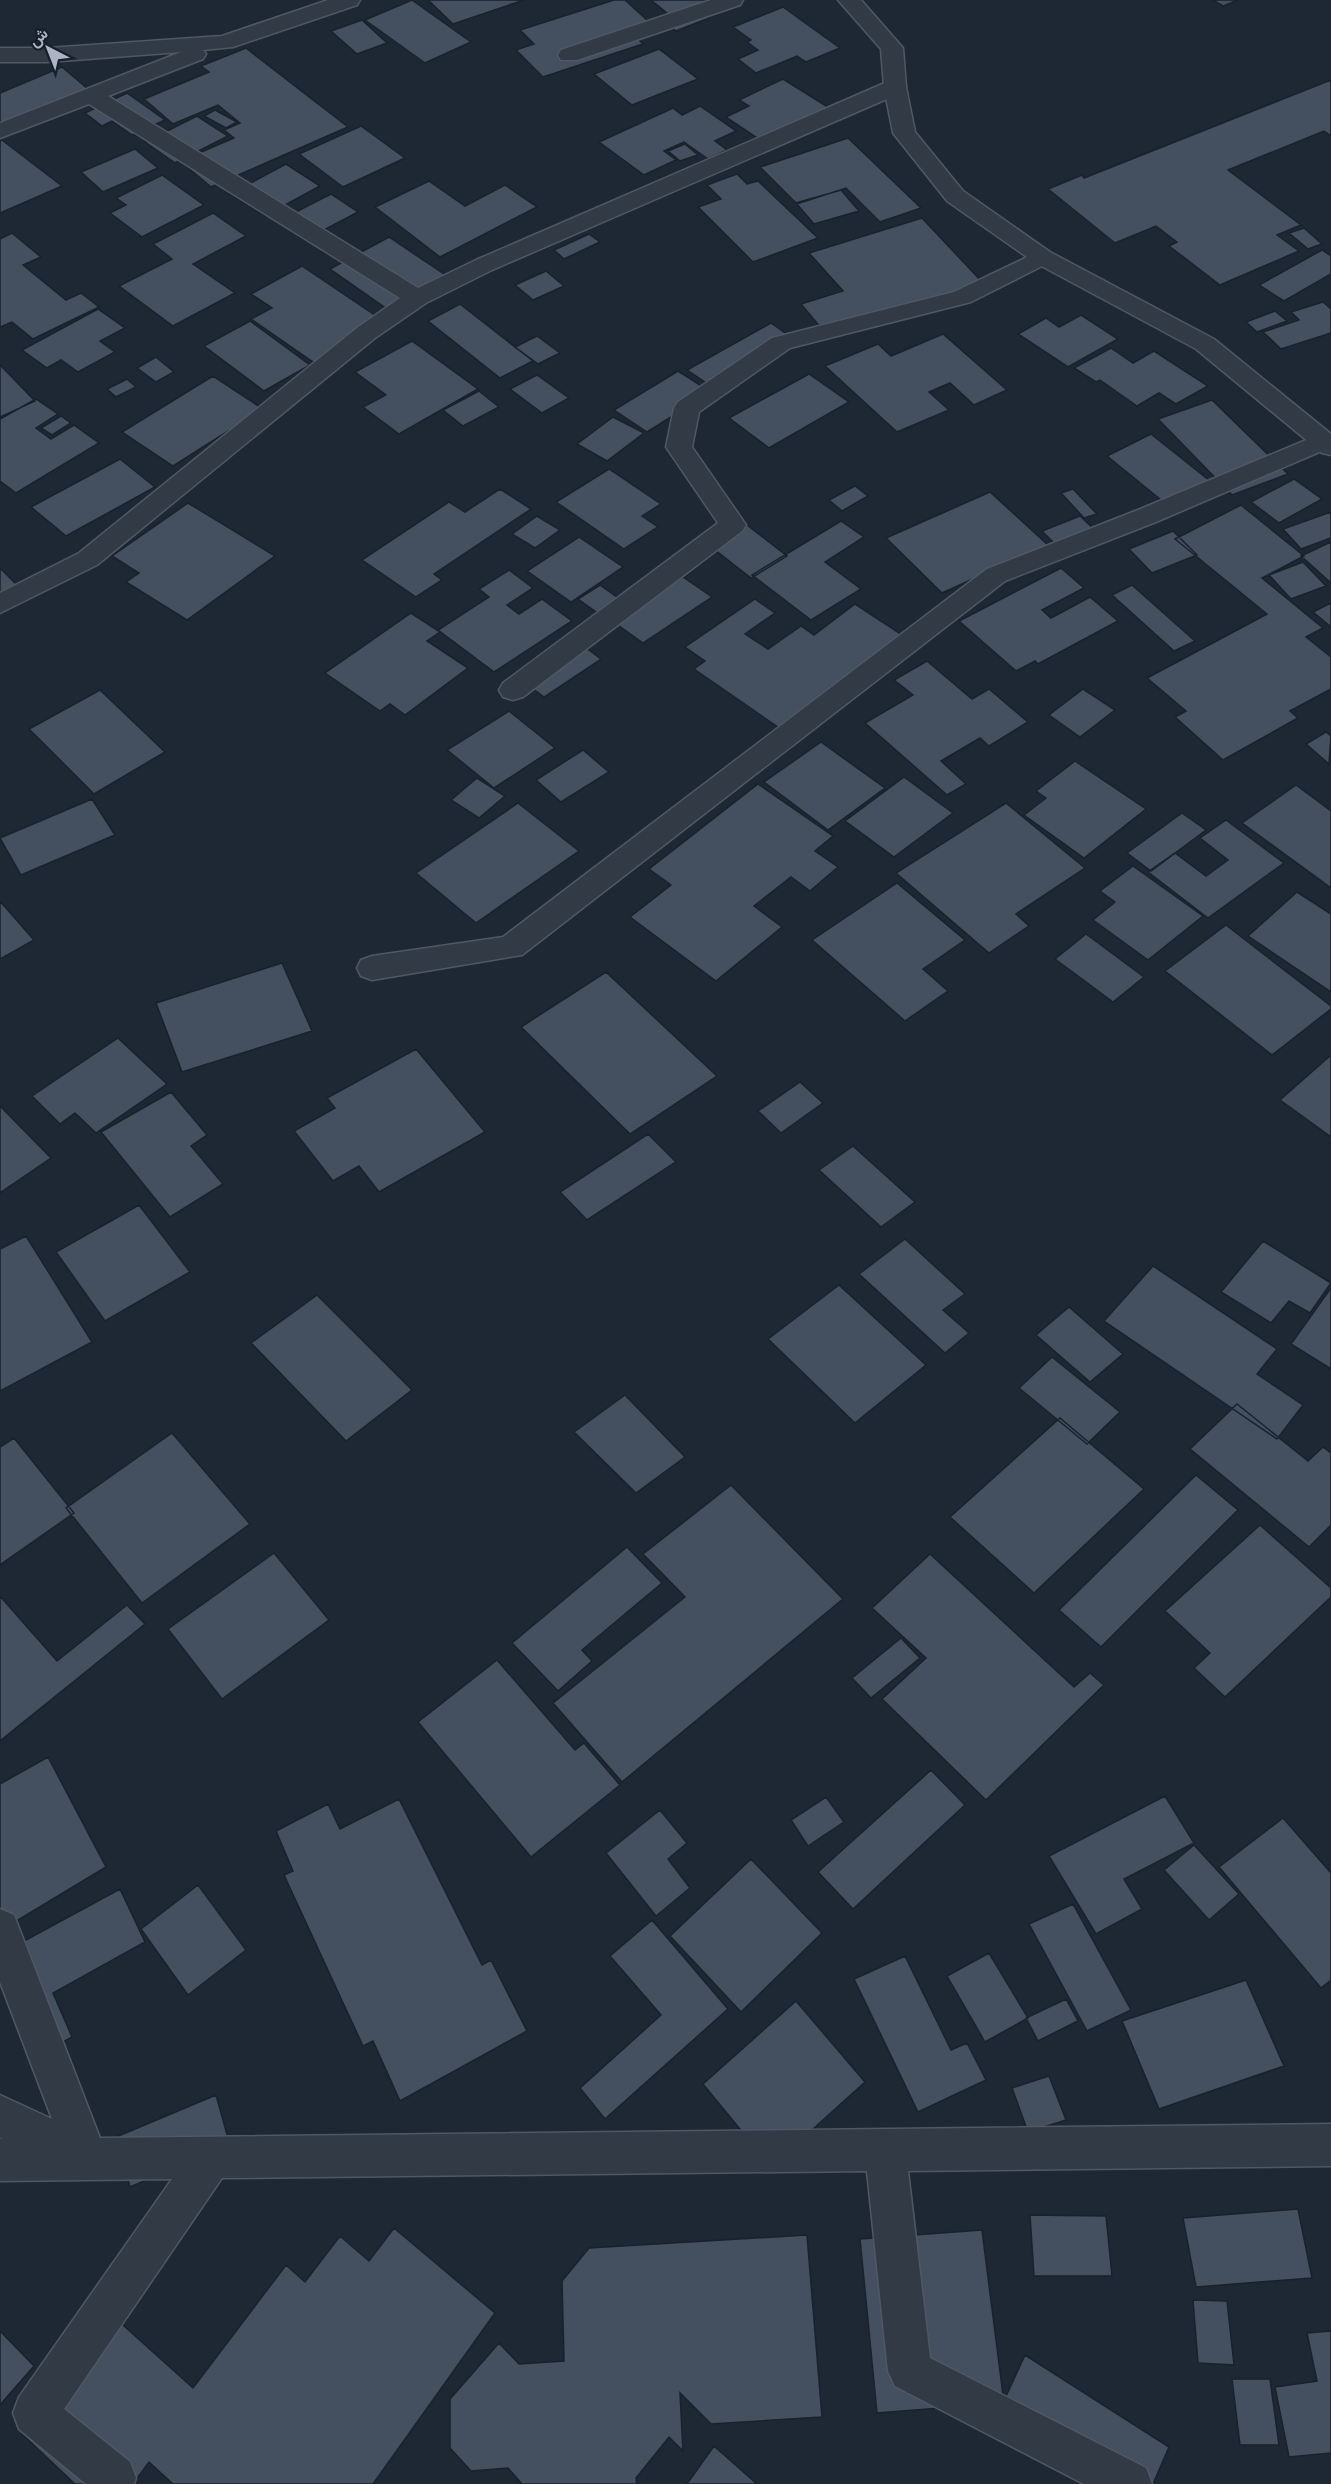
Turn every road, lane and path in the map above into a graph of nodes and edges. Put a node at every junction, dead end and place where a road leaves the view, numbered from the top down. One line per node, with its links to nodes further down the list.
1 (349, 0): 4 (street)
2 (732, 0): 6 (street)
3 (849, 0): 7 (street)
4 (225, 42): 5 (street); 8 (street)
5 (0, 55)
6 (569, 55)
7 (895, 87): 10 (street); 11 (street)
8 (90, 95): 9 (street); 11 (street)
9 (0, 131)
10 (1042, 257): 12 (street); 14 (street)
11 (417, 298): 13 (street)
12 (1327, 444): 15 (street)
13 (0, 604)
14 (513, 690)
15 (372, 968)
16 (0, 1929): 21 (street)
17 (0, 2116): 21 (street)
18 (1331, 2145): 19 (street)
19 (885, 2150): 20 (street); 24 (street)
20 (212, 2157): 21 (street); 23 (street)
21 (87, 2158): 22 (street)
22 (0, 2160)
23 (109, 2484)
24 (1130, 2484)

